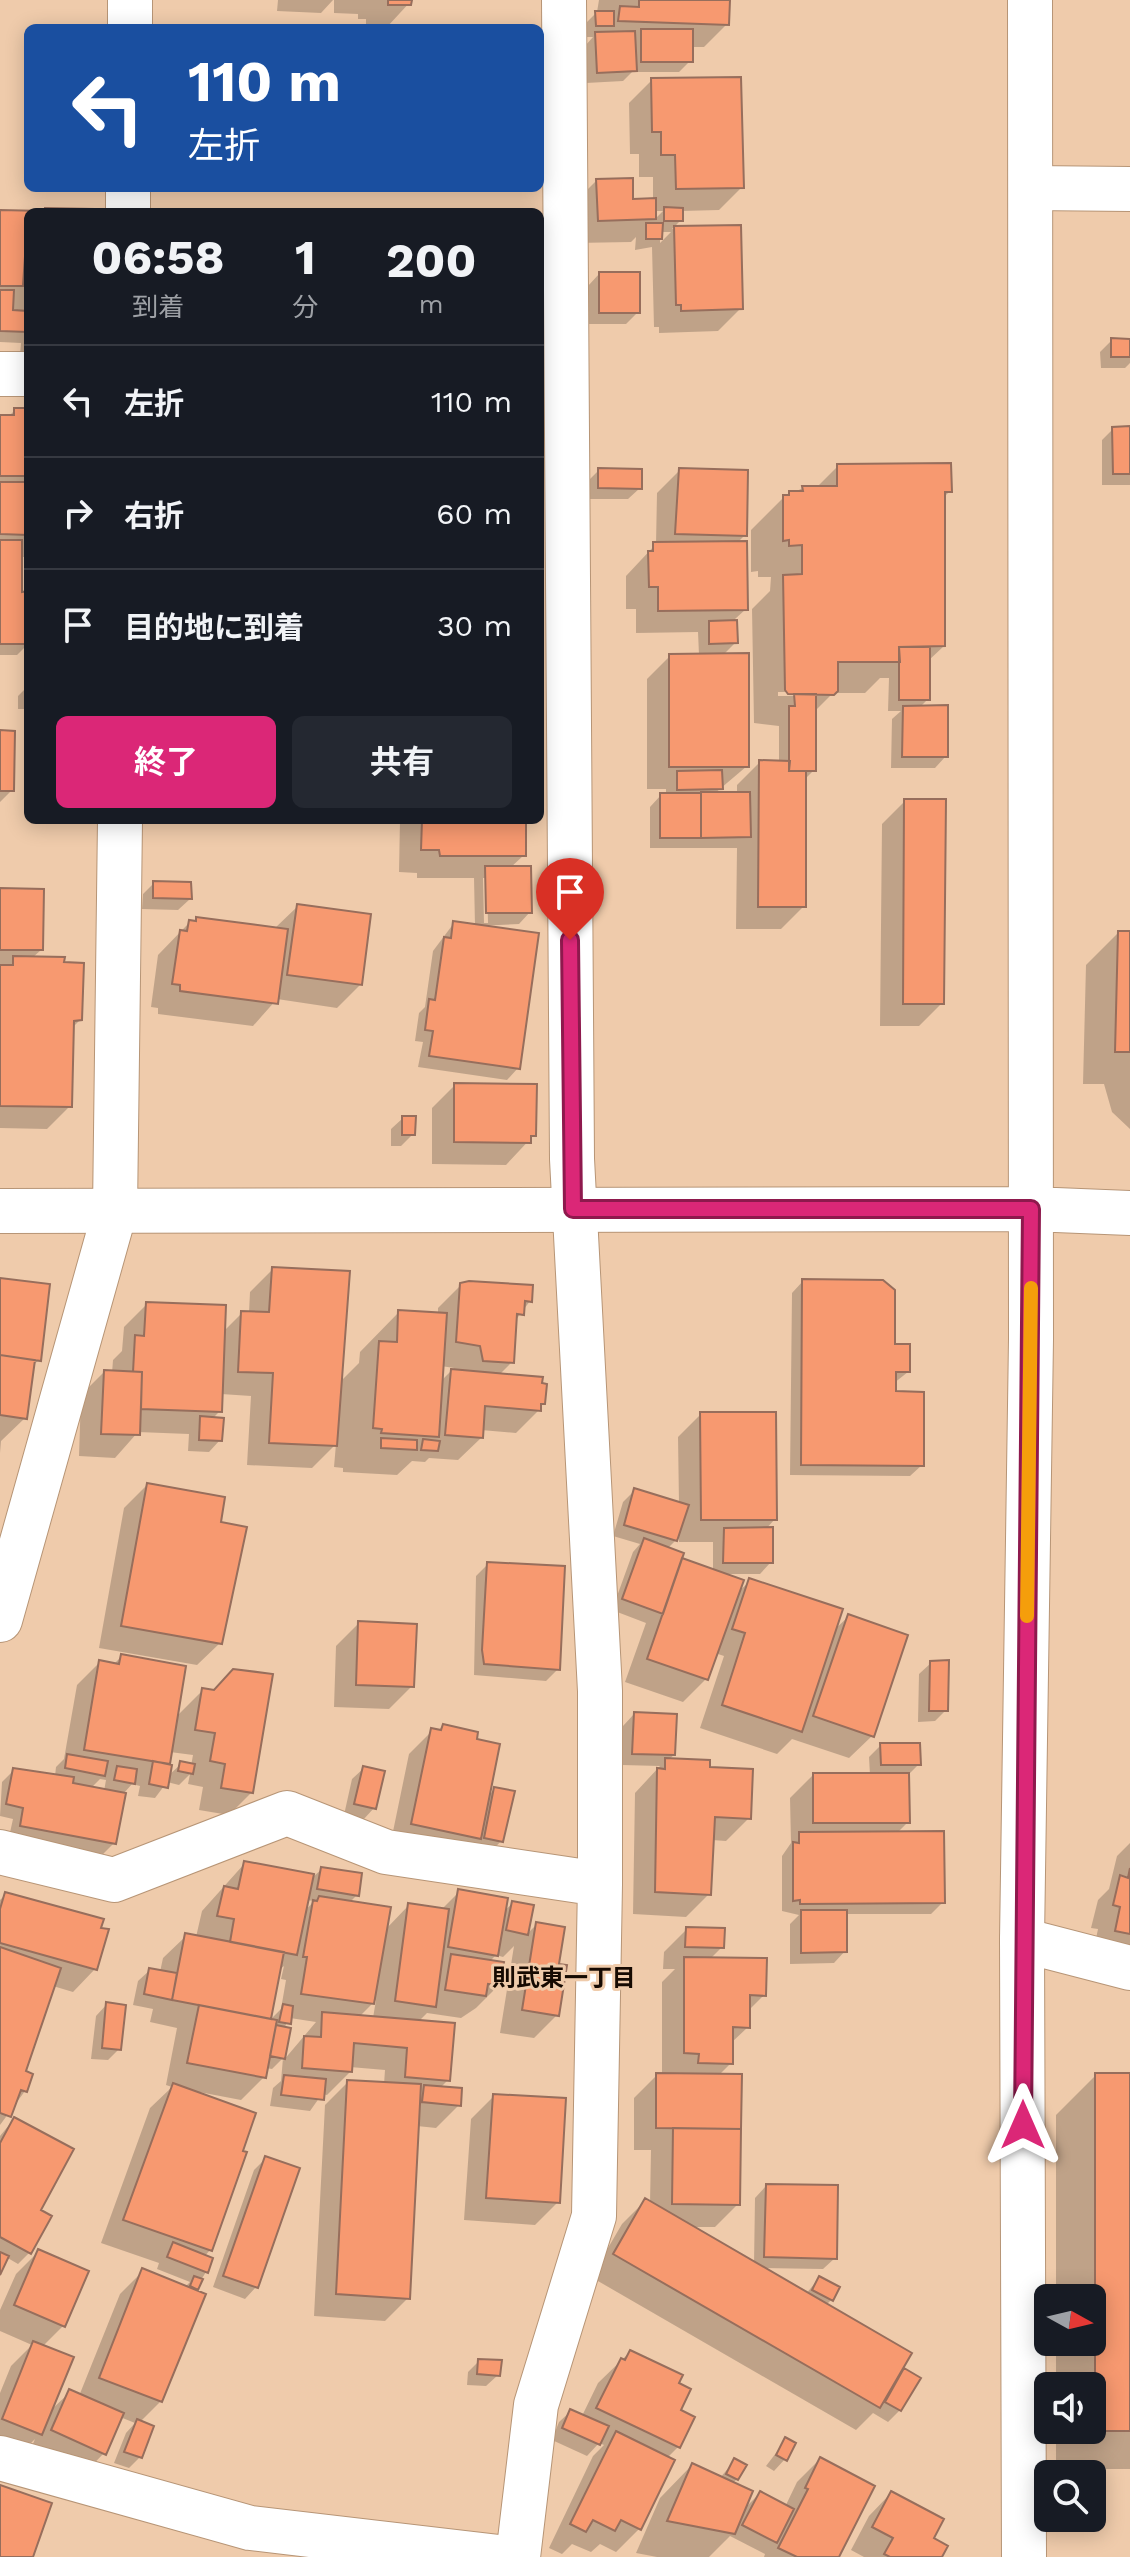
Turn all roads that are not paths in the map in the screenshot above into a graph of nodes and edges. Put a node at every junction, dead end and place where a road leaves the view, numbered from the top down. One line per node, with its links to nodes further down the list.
1 (130, 0): 3 (street)
2 (1030, 0): 5 (street)
3 (130, 24)
4 (556, 24): 10 (street)
5 (1031, 188): 6 (street); 11 (street)
6 (1130, 189)
7 (0, 374): 8 (street)
8 (24, 374)
9 (120, 824): 13 (street)
10 (573, 1209): 11 (street); 13 (street); 17 (street)
11 (1031, 1209): 14 (street); 18 (street)
12 (0, 1211): 13 (street)
13 (115, 1211): 15 (street)
14 (1130, 1213)
15 (0, 1620)
16 (0, 1852): 17 (street)
17 (600, 1884): 23 (street)
18 (1022, 1940): 19 (street); 24 (street)
19 (1130, 1968)
20 (0, 2458): 21 (street)
21 (247, 2543): 22 (street)
22 (499, 2557)
23 (518, 2557)
24 (1024, 2557)

